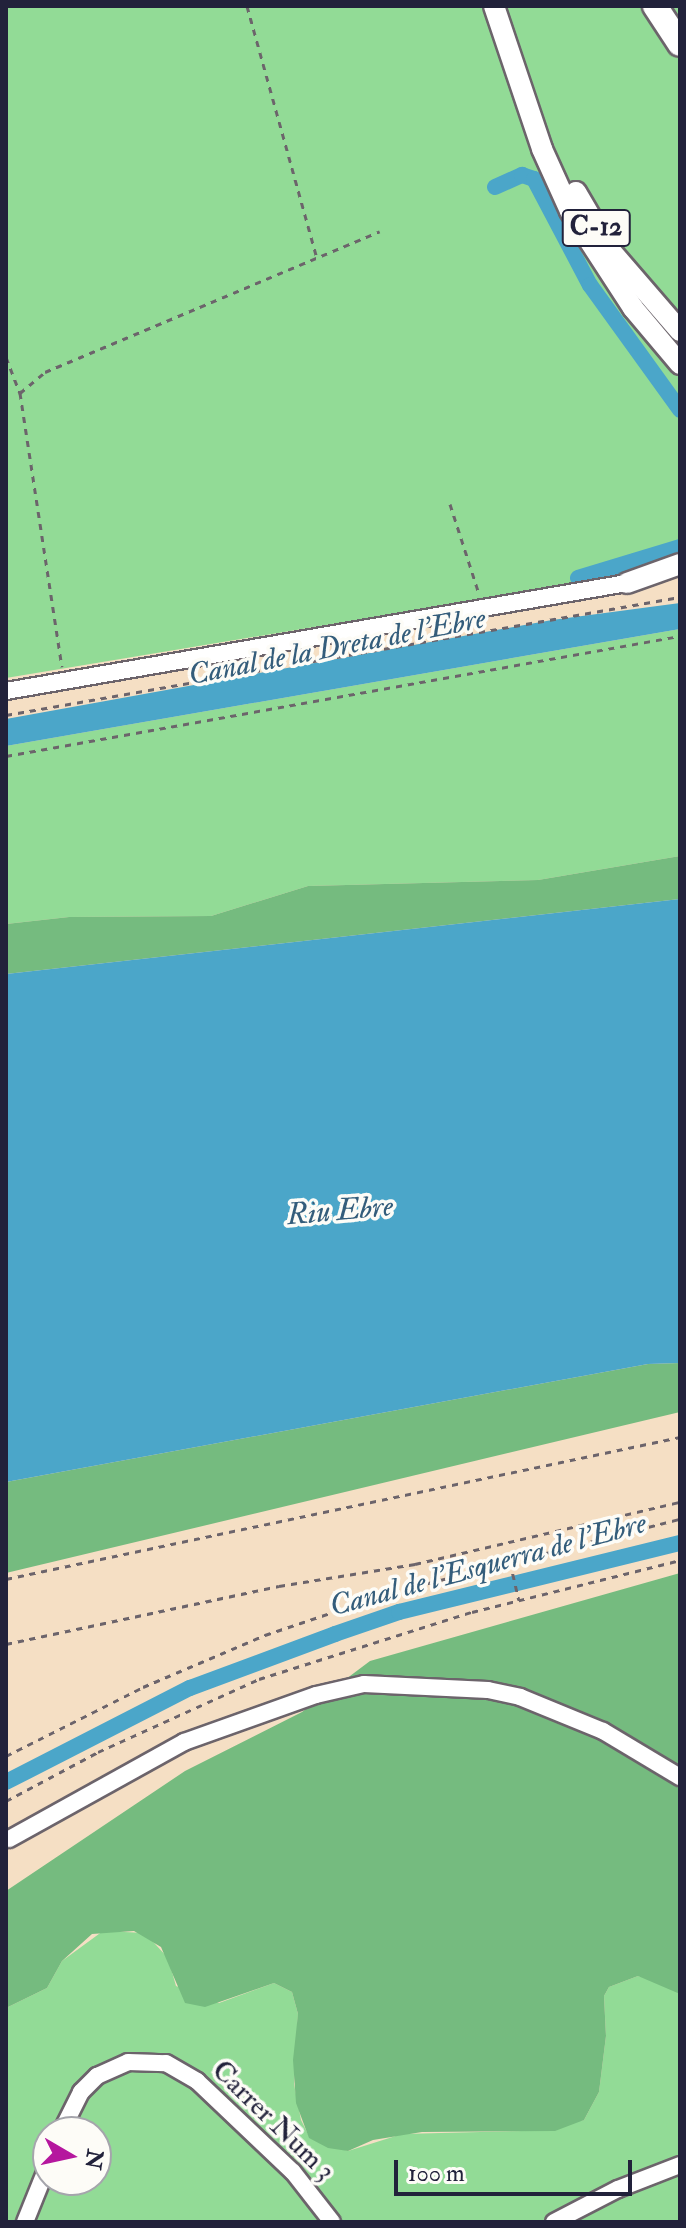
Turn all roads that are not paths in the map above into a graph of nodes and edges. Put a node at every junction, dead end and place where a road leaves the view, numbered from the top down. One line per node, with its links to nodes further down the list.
1 (494, 6): 4 (main road, C-12)
2 (655, 6): 3 (highway)
3 (680, 44)
4 (532, 111): 5 (main road, C-12); 6 (main road, C-12)
5 (597, 229): 6 (main road, C-12); 7 (main road, C-12)
6 (601, 260): 8 (main road, C-12)
7 (680, 331)
8 (680, 364)
9 (680, 564): 11 (main road)
10 (680, 579): 11 (main road)
11 (627, 583): 12 (street)
12 (6, 691)
13 (680, 1777): 14 (street)
14 (9, 1839)
15 (69, 2116): 19 (street, Carrer Num 3)
16 (680, 2165): 20 (street)
17 (35, 2196): 18 (street)
18 (25, 2222)
19 (332, 2222)
20 (554, 2222)

